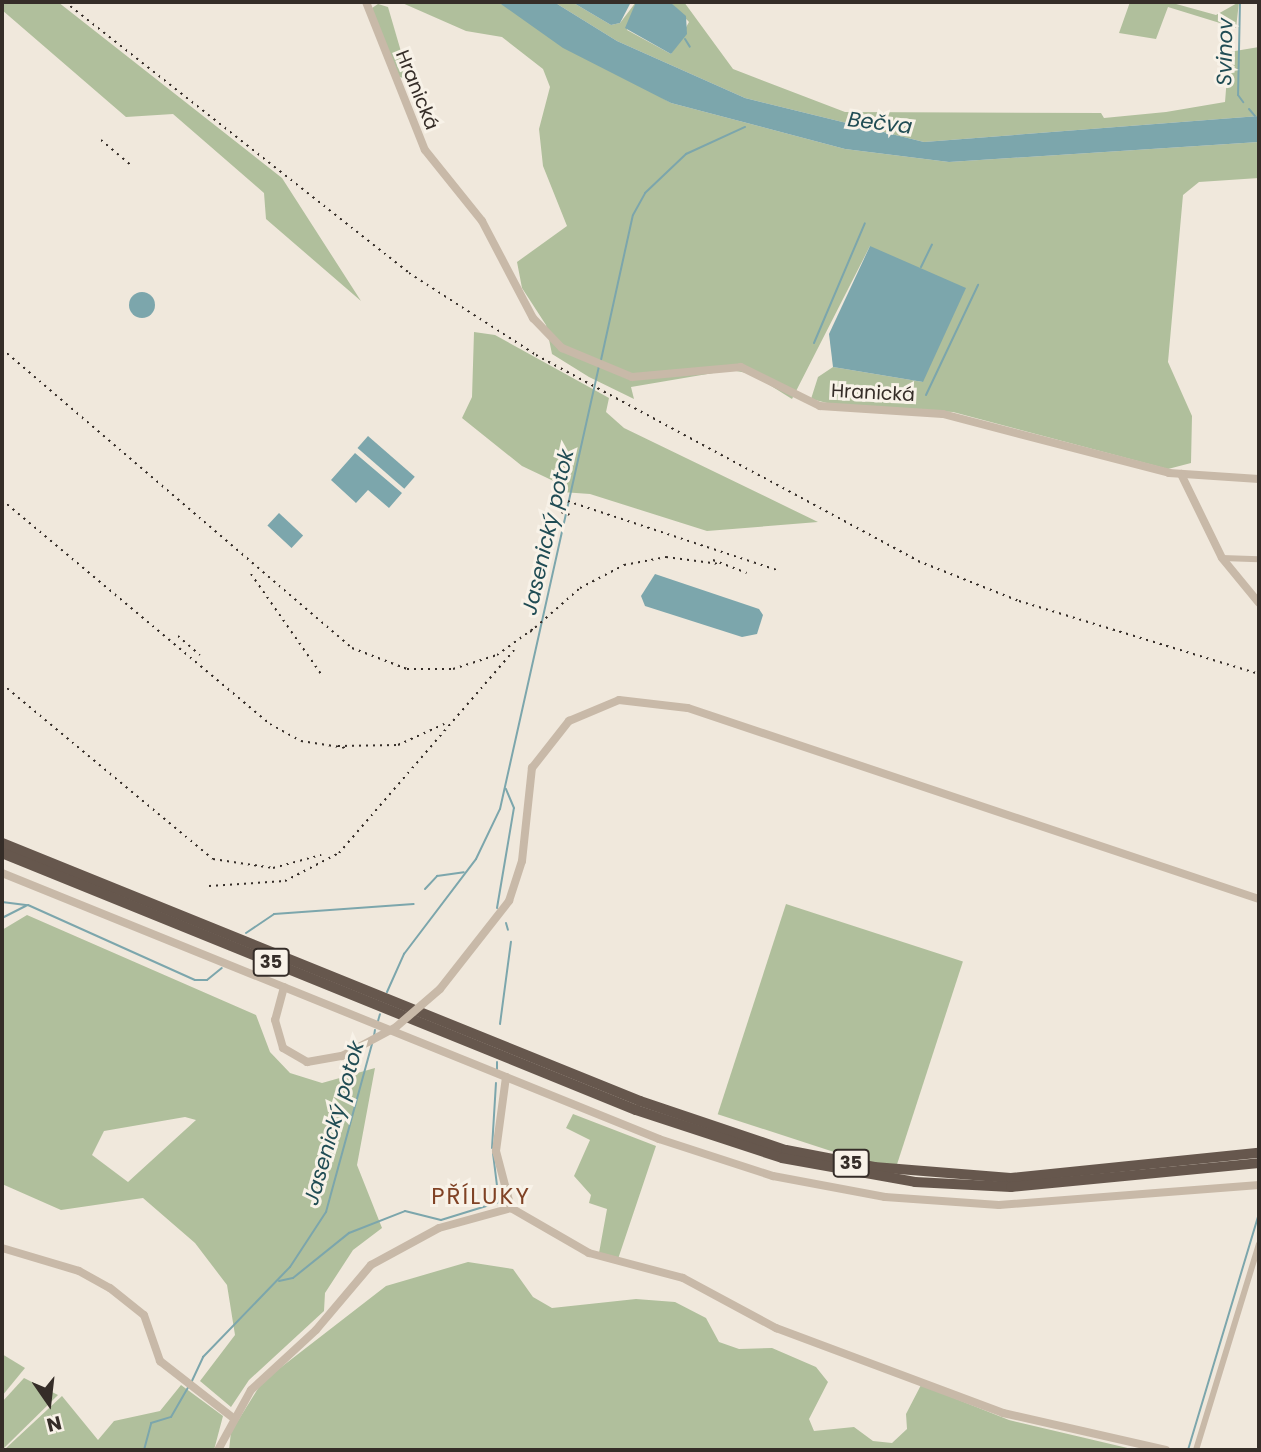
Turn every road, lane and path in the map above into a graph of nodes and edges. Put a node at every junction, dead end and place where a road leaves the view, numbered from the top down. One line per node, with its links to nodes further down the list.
1 (366, 2): 2 (street, Hranická)
2 (1181, 474): 3 (street, Hranická); 4 (street)
3 (1259, 479)
4 (1222, 558): 5 (street); 6 (street)
5 (1259, 559)
6 (1259, 603)
7 (2, 843): 13 (highway, 35)
8 (2, 853): 14 (highway, 35)
9 (2, 873): 11 (street)
10 (1259, 899): 11 (street, bridge)
11 (284, 987): 12 (street)
12 (506, 1077): 15 (street); 16 (street)
13 (1259, 1153)
14 (1259, 1163)
15 (1259, 1185)
16 (511, 1208): 19 (street); 21 (street)
17 (1259, 1244): 22 (street)
18 (2, 1248): 19 (street)
19 (232, 1417): 20 (street)
20 (218, 1450)
21 (1166, 1450)
22 (1196, 1450)

